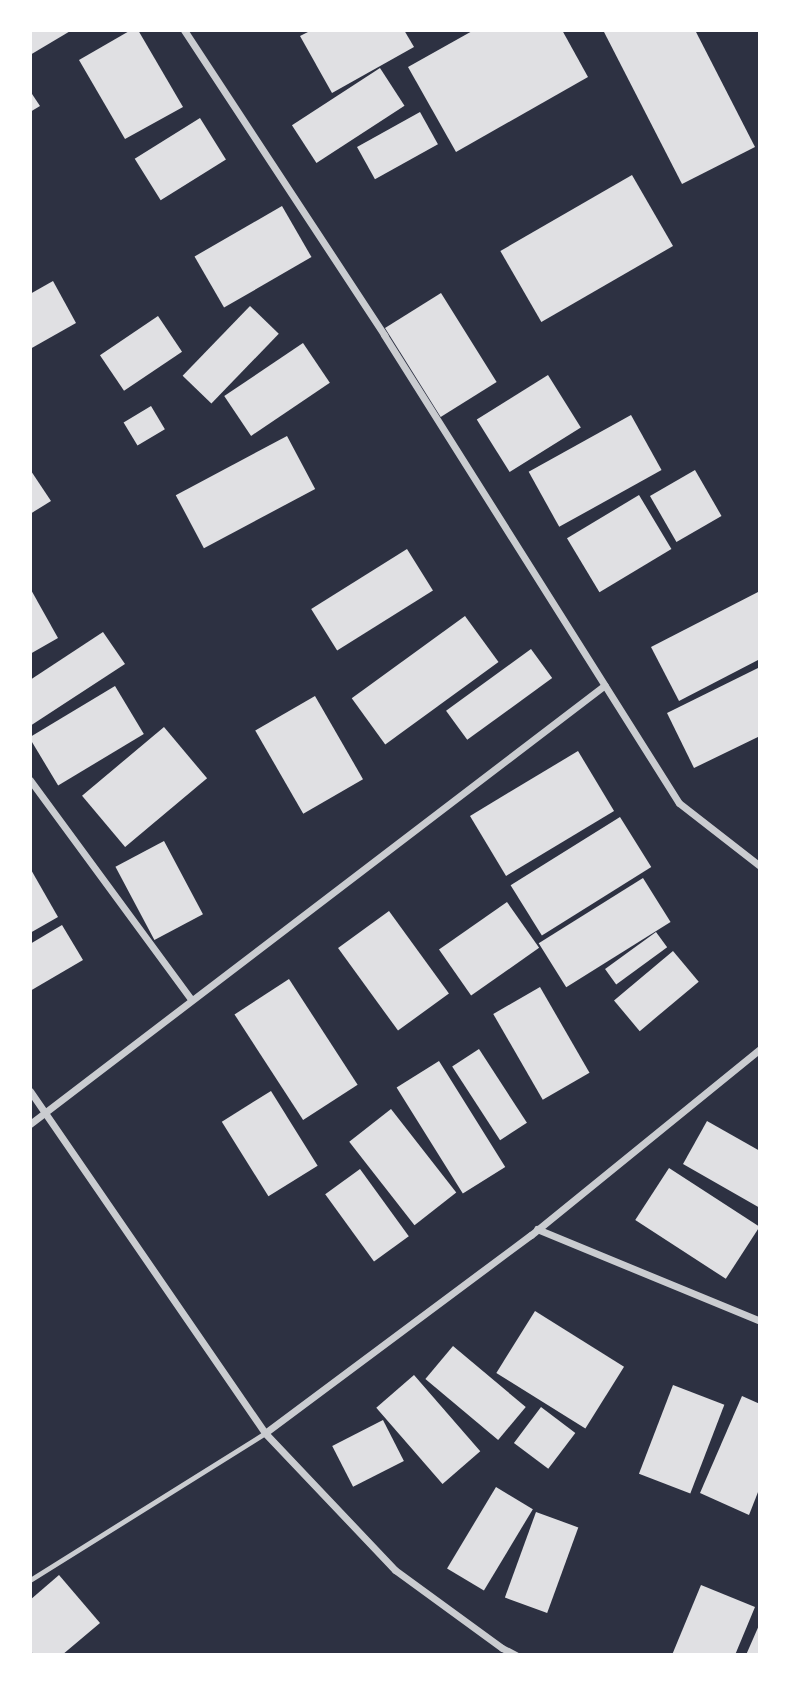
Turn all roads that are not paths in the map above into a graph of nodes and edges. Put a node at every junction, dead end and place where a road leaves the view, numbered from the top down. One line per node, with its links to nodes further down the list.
1 (184, 30): 2 (street)
2 (606, 685): 4 (street); 5 (street)
3 (30, 780): 5 (street)
4 (760, 866)
5 (191, 999): 8 (street)
6 (760, 1049): 10 (street)
7 (30, 1091): 8 (street)
8 (44, 1111): 9 (street); 12 (street)
9 (30, 1124)
10 (537, 1229): 11 (street); 12 (street)
11 (760, 1321)
12 (265, 1433): 13 (lane); 14 (street)
13 (30, 1580)
14 (516, 1655)

